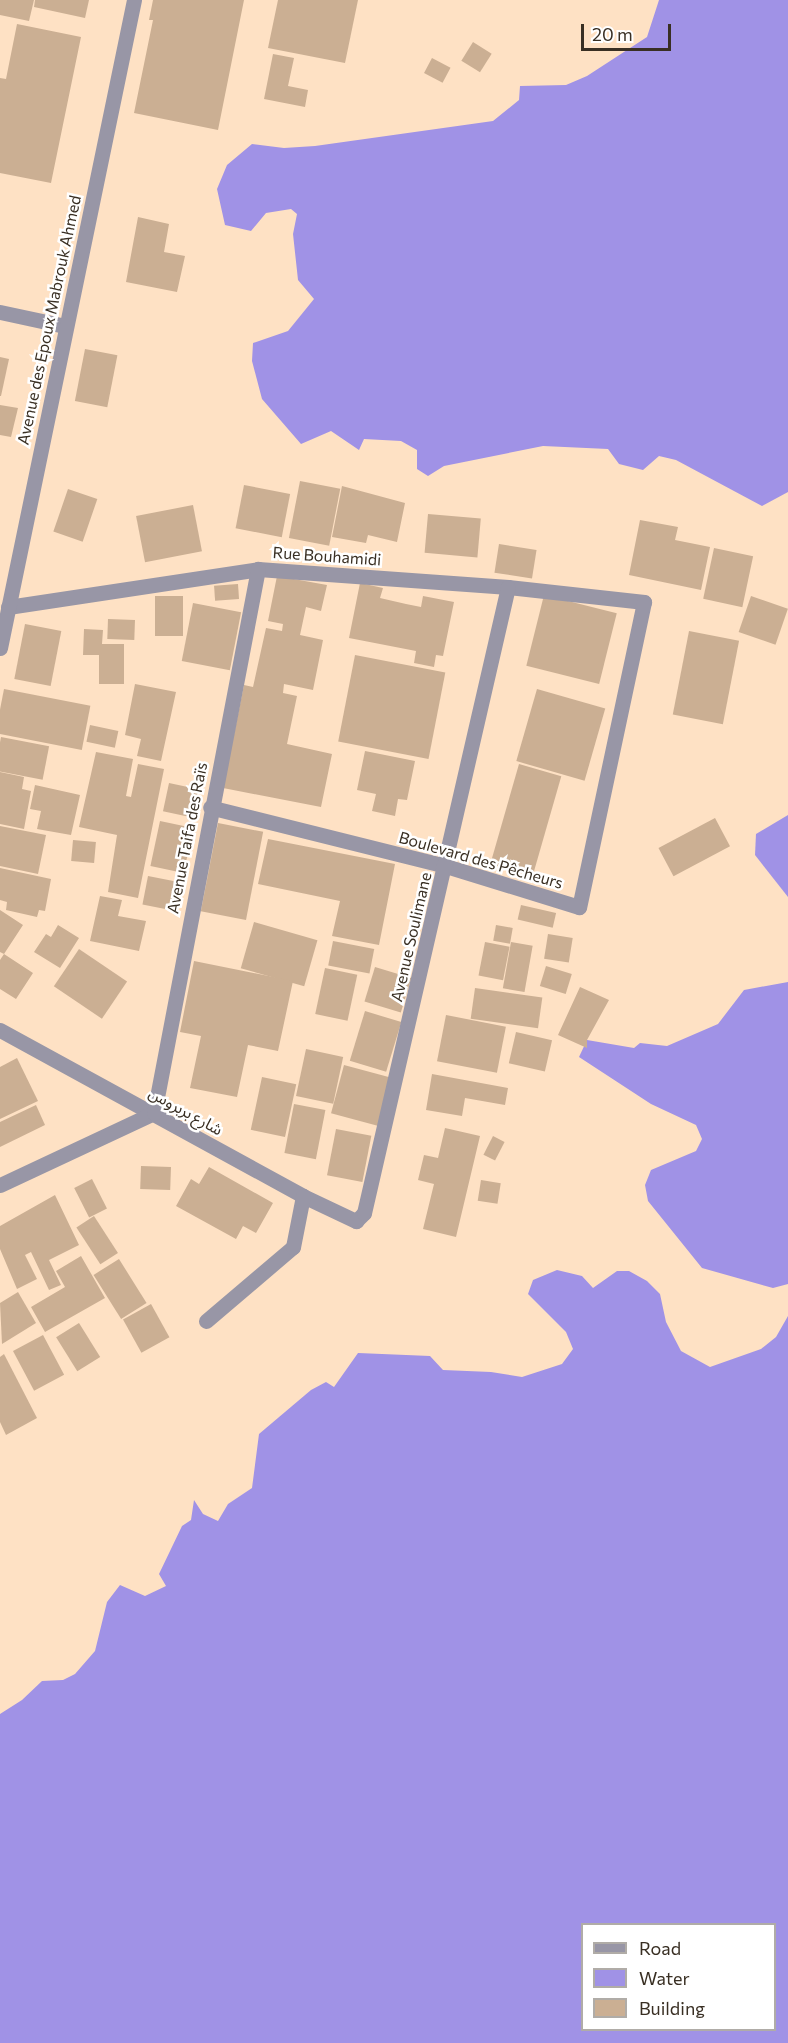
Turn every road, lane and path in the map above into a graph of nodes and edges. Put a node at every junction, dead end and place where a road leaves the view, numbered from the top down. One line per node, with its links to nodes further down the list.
1 (134, 0): 3 (street, Avenue des Epoux Mabrouk Ahmed)
2 (0, 312): 3 (street)
3 (65, 327): 7 (street, Avenue des Epoux Mabrouk Ahmed)
4 (258, 569): 5 (street, Rue Bouhamidi); 7 (street, Rue Bouhamidi); 9 (street, Avenue Taifa des Raïs)
5 (508, 587): 6 (street, Rue Bouhamidi); 10 (street, Avenue Soulimane)
6 (644, 602): 10 (street, Boulevard des Pêcheurs)
7 (8, 607): 8 (street, Avenue des Epoux Mabrouk Ahmed)
8 (0, 648)
9 (210, 807): 10 (street, Boulevard des Pêcheurs); 12 (street, Avenue Taifa des Raïs)
10 (446, 866): 15 (street, Avenue Soulimane)
11 (0, 1030): 12 (street, شارع بربروس)
12 (154, 1113): 13 (street); 14 (street, شارع بربروس)
13 (0, 1185)
14 (303, 1196): 15 (street, شارع بربروس); 16 (street)
15 (356, 1221)
16 (206, 1321)

